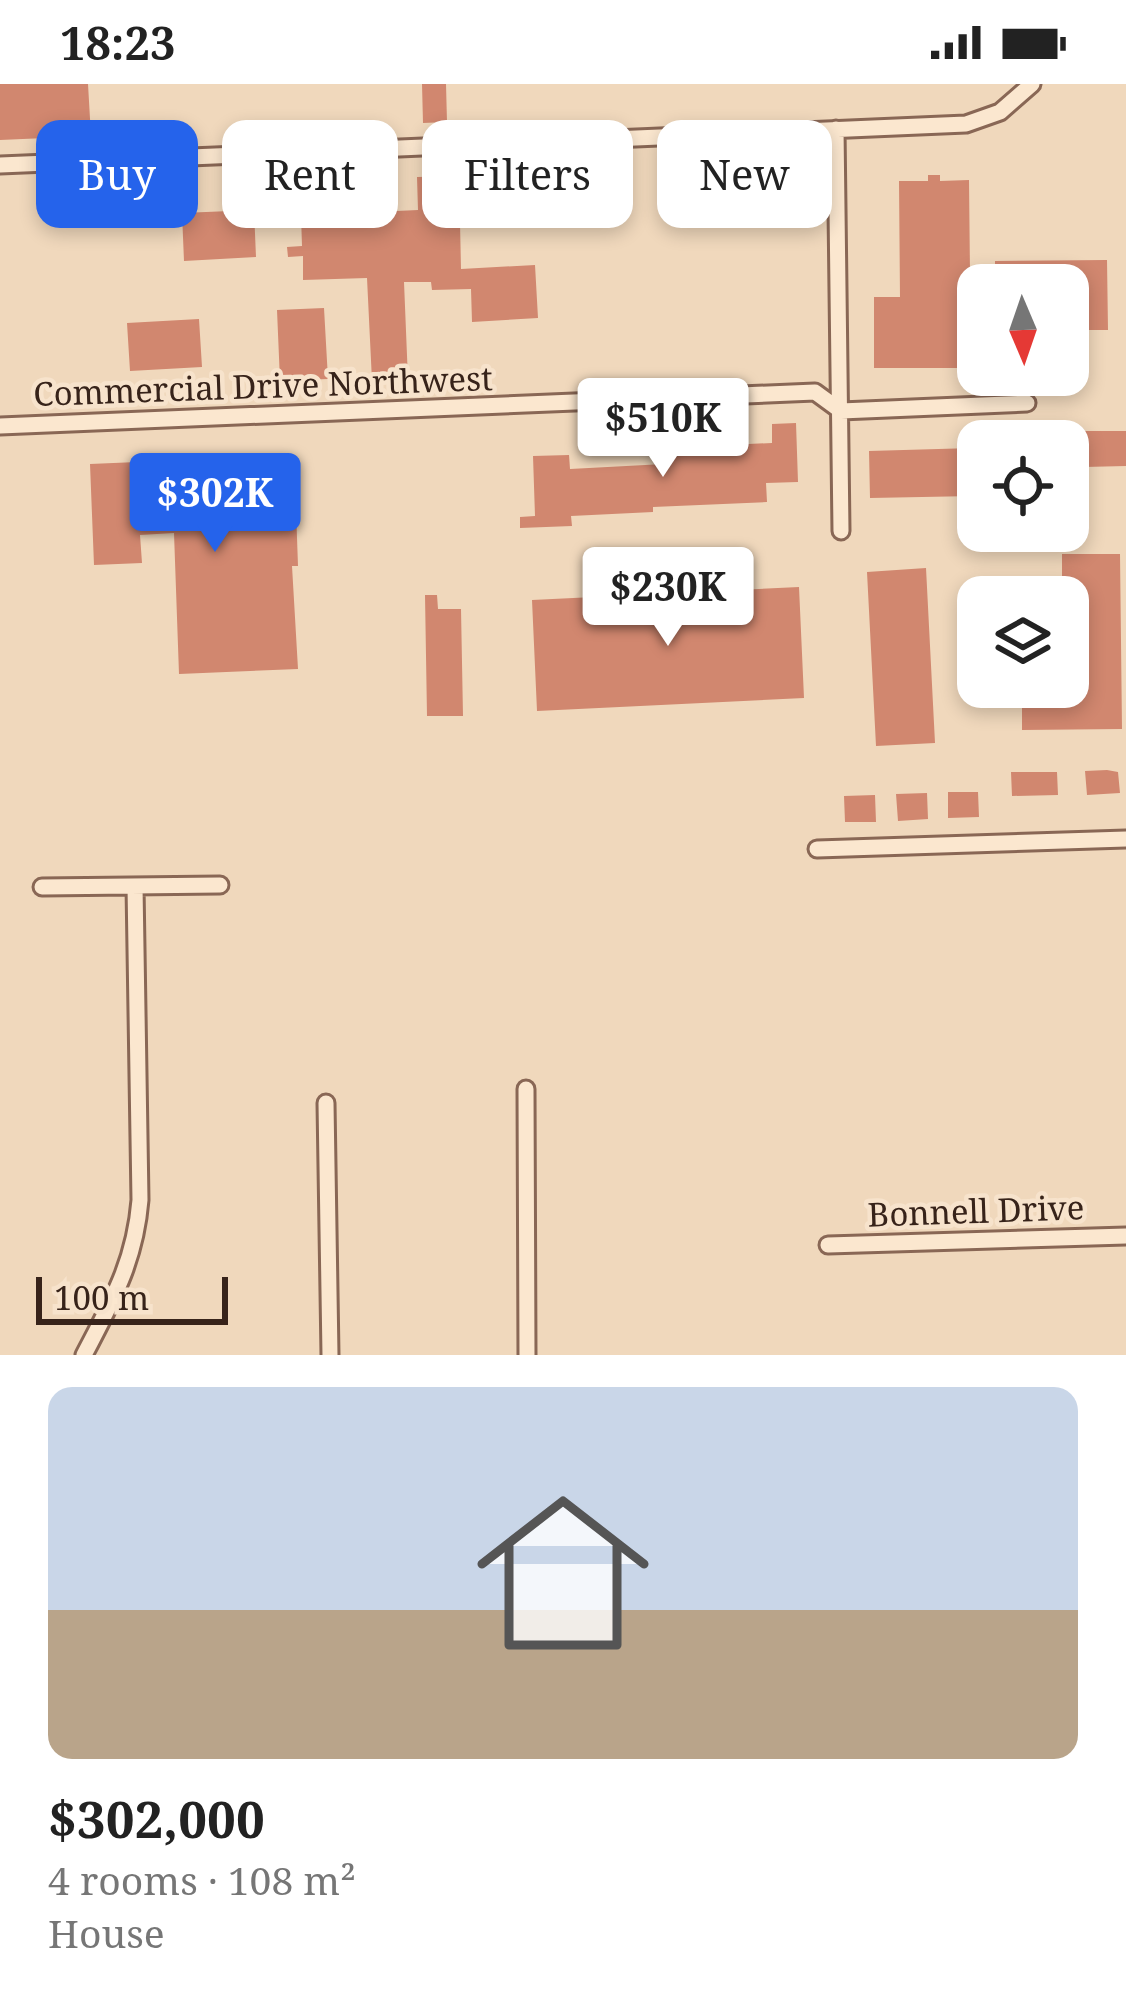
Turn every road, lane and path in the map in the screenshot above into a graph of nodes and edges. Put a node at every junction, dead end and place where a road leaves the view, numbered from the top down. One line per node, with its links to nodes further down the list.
1 (1032, 84): 2 (street)
2 (836, 129): 3 (street); 5 (street)
3 (0, 165)
4 (1027, 403): 5 (street, Commercial Drive Northwest)
5 (842, 411): 6 (street, Commercial Drive Northwest); 7 (street)
6 (0, 426)
7 (841, 531)
8 (1126, 839): 9 (street)
9 (817, 849)
10 (220, 885): 11 (street)
11 (135, 886): 12 (street); 17 (street)
12 (42, 887)
13 (526, 1089): 19 (street)
14 (326, 1102): 18 (street)
15 (1126, 1236): 16 (street, Bonnell Drive)
16 (828, 1245)
17 (83, 1355)
18 (330, 1355)
19 (527, 1355)

